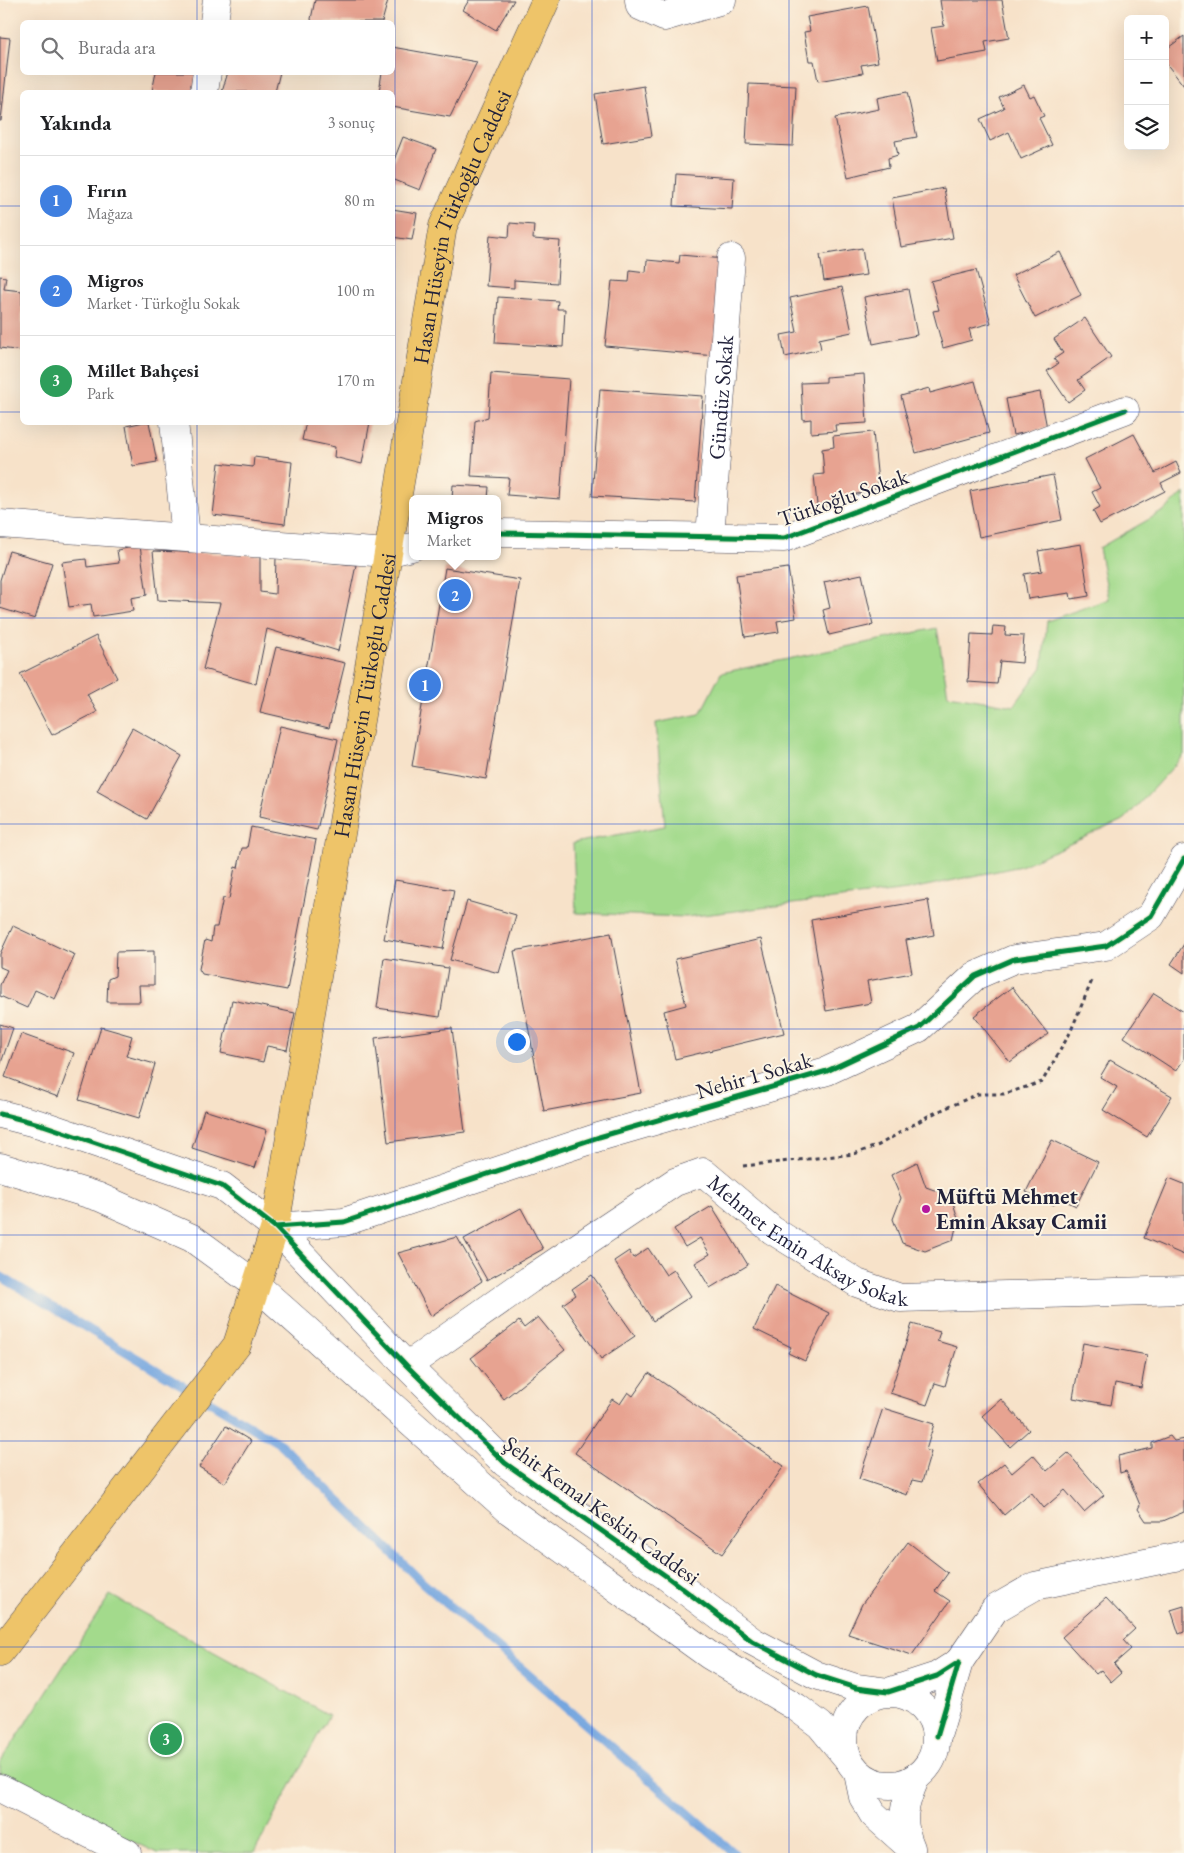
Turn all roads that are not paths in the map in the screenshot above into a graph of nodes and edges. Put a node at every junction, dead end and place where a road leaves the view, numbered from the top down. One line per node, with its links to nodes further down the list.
1 (216, 0): 5 (street)
2 (546, 0): 15 (main road, Hasan Hüseyin Türkoğlu Caddesi)
3 (639, 0): 4 (street)
4 (722, 0)
5 (214, 20)
6 (207, 75): 7 (street)
7 (204, 90)
8 (731, 258): 14 (street, Gündüz Sokak)
9 (1125, 410): 14 (street, Türkoğlu Sokak)
10 (174, 425): 13 (street)
11 (0, 524): 13 (street)
12 (501, 533): 14 (street, Türkoğlu Sokak)
13 (186, 537): 15 (street)
14 (710, 537)
15 (400, 550): 19 (main road, Hasan Hüseyin Türkoğlu Caddesi)
16 (1184, 859): 19 (street, Nehir 1 Sokak)
17 (0, 1114): 19 (street, Şehit Kemal Keskin Caddesi)
18 (0, 1167): 20 (street)
19 (275, 1227): 20 (main road, Hasan Hüseyin Türkoğlu Caddesi); 22 (street, Şehit Kemal Keskin Caddesi)
20 (255, 1284): 24 (main road, Hasan Hüseyin Türkoğlu Caddesi); 28 (street)
21 (1184, 1290): 22 (street, Mehmet Emin Aksay Sokak)
22 (407, 1366): 26 (street, Şehit Kemal Keskin Caddesi)
23 (1184, 1555): 25 (street)
24 (0, 1652)
25 (959, 1662): 26 (street); 27 (street)
26 (888, 1692): 27 (street); 28 (street)
27 (937, 1736): 29 (street)
28 (853, 1767): 29 (street); 31 (street)
29 (916, 1777): 31 (street)
30 (0, 1788): 32 (street)
31 (916, 1850)
32 (127, 1853)

